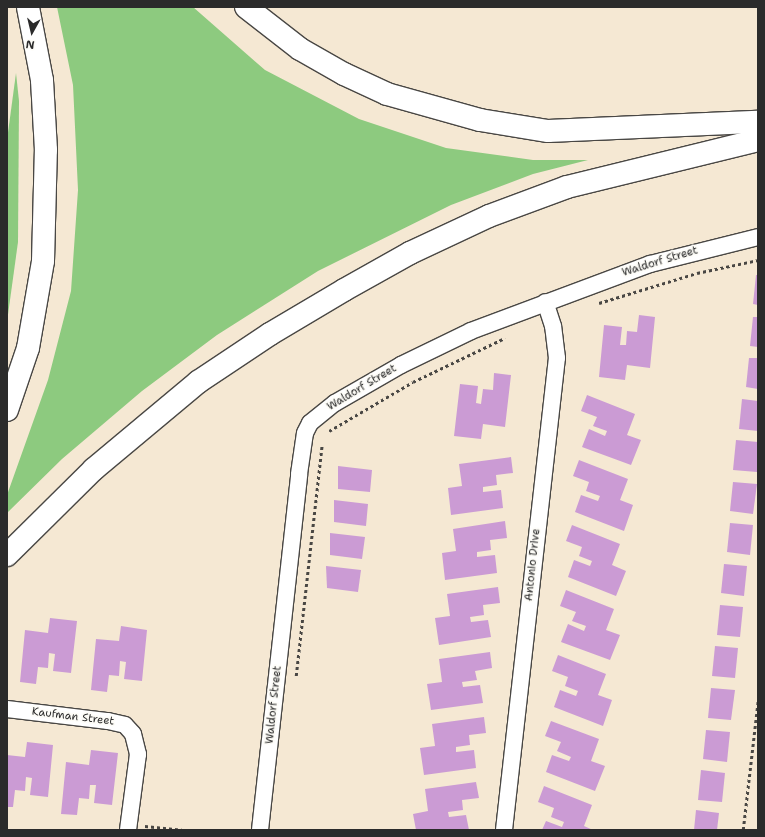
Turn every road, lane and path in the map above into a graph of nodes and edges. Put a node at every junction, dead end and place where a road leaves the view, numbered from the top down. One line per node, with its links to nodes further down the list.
1 (28, 7): 7 (highway)
2 (246, 7): 3 (highway)
3 (758, 122)
4 (758, 140): 9 (highway)
5 (758, 237): 6 (street, Waldorf Street)
6 (545, 302): 15 (street, Waldorf Street); 16 (street, Antonio Drive)
7 (7, 410)
8 (322, 443): 10 (path)
9 (7, 554)
10 (295, 680)
11 (758, 700): 17 (path)
12 (7, 709): 13 (street, Kaufman Street)
13 (136, 828): 14 (path)
14 (182, 830)
15 (260, 830)
16 (504, 830)
17 (743, 830)

